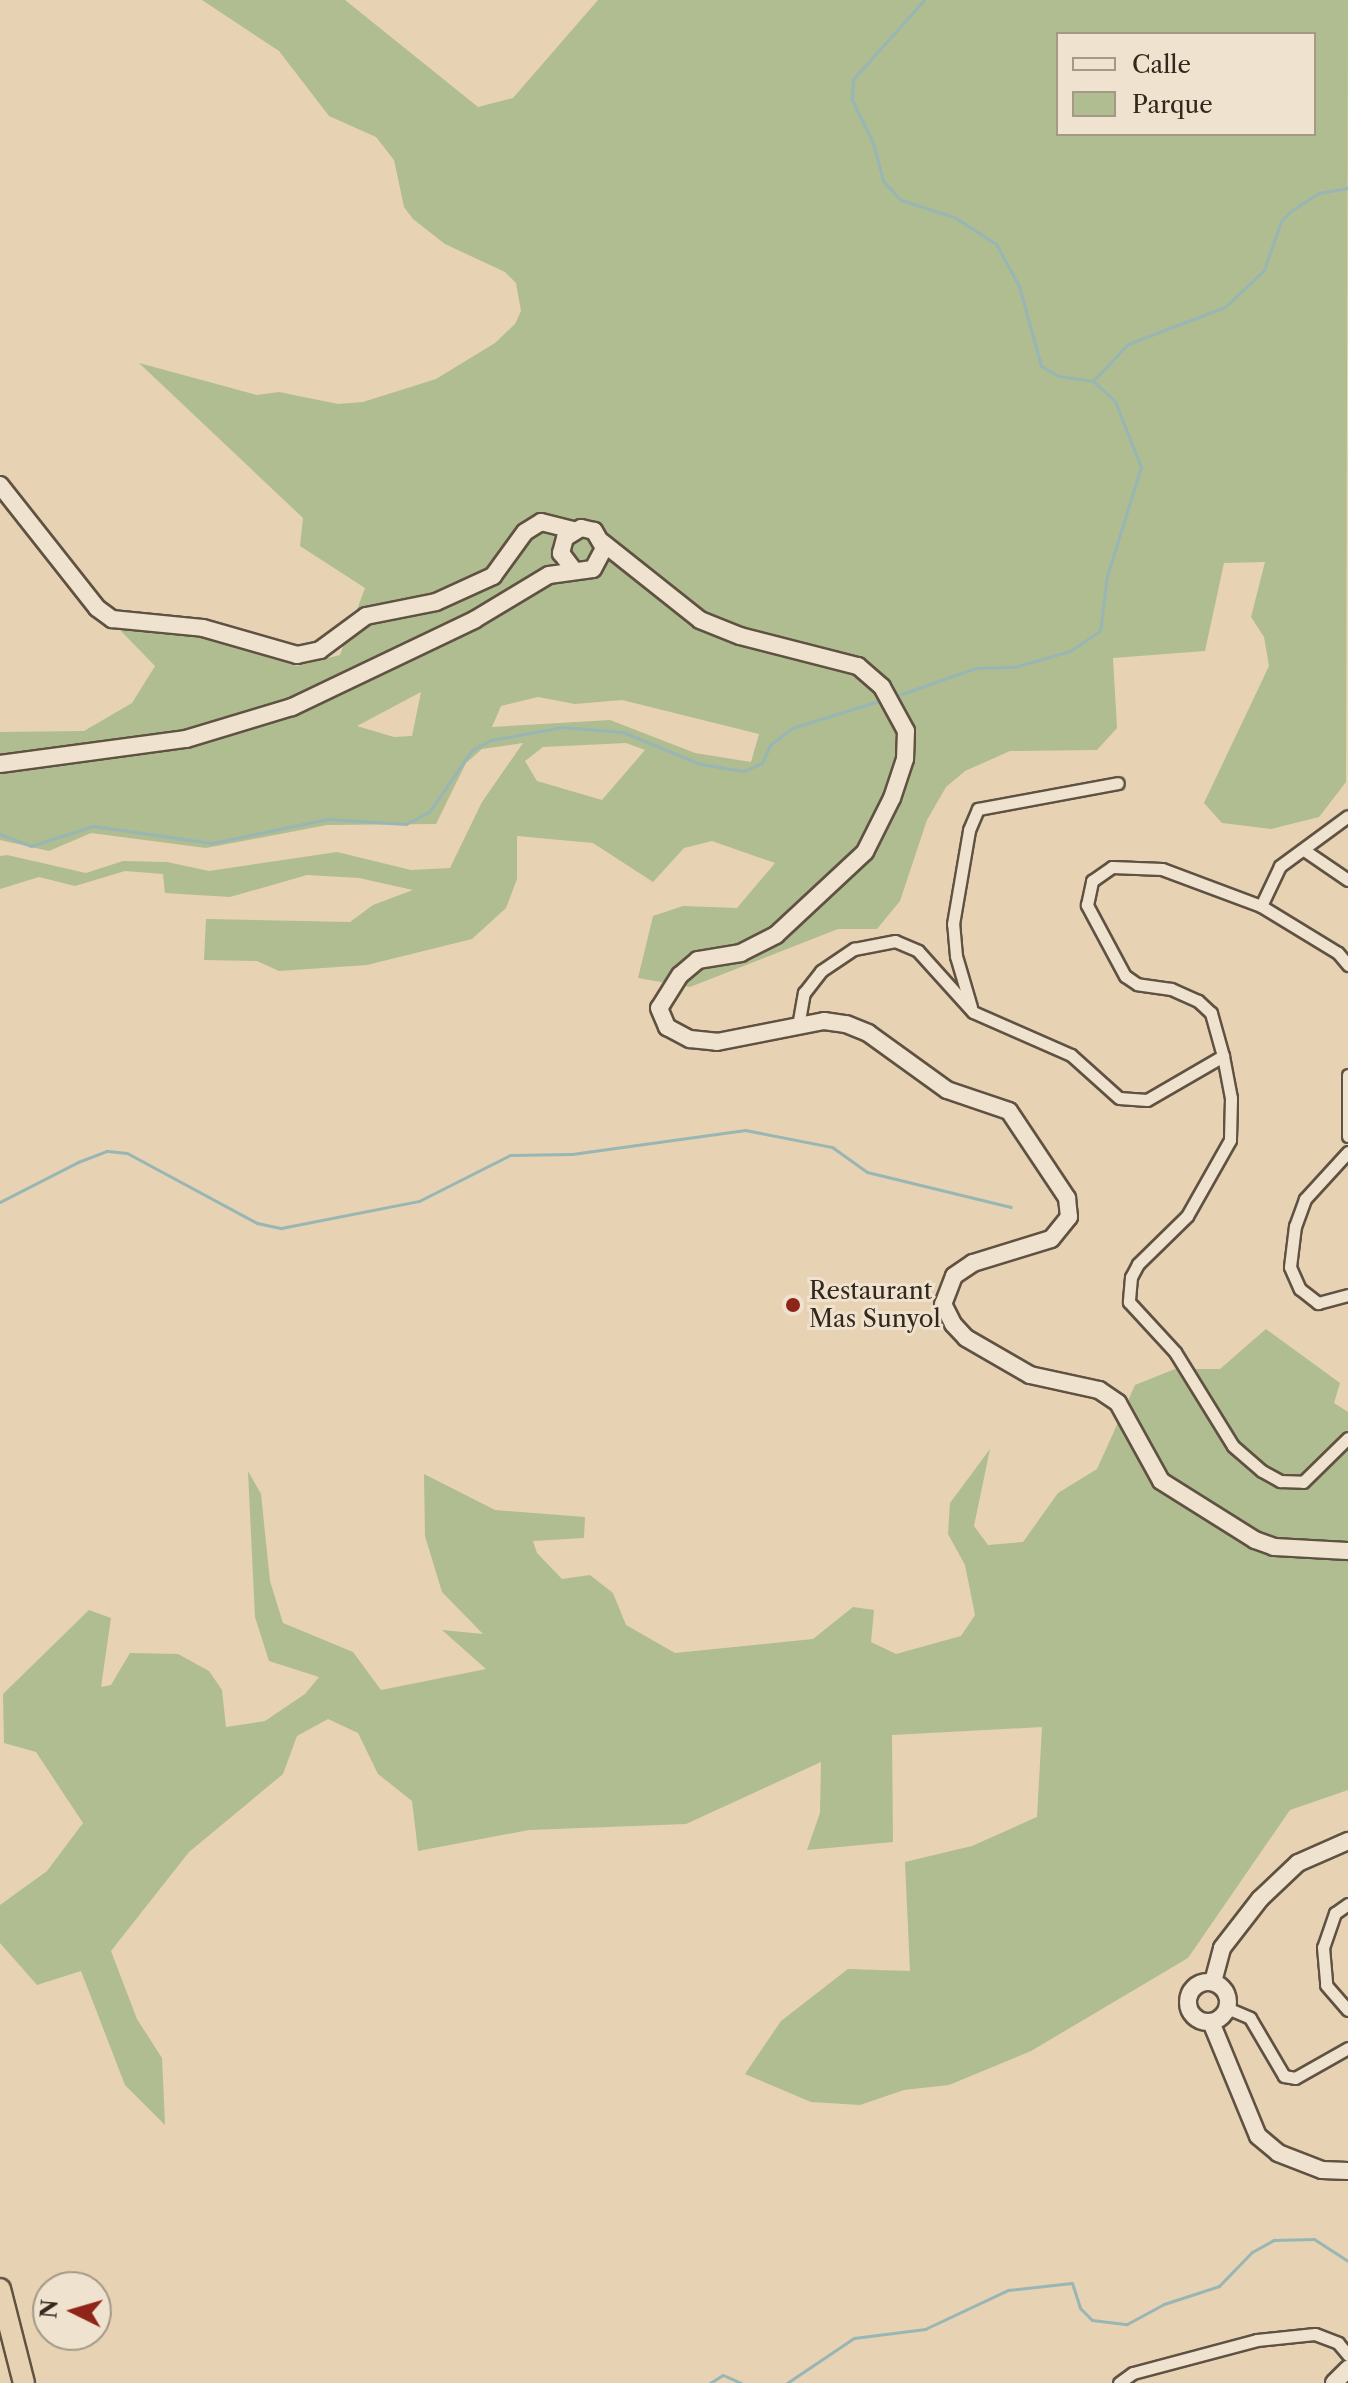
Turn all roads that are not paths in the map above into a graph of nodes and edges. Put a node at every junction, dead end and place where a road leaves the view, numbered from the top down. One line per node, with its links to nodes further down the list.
1 (0, 485): 2 (street)
2 (536, 525): 3 (street); 5 (street)
3 (574, 530): 4 (street); 5 (street)
4 (602, 542): 6 (street); 8 (street)
5 (562, 548): 7 (street); 9 (street)
6 (598, 565): 7 (street); 8 (street)
7 (573, 569): 9 (street)
8 (639, 571): 18 (street)
9 (541, 579): 10 (street)
10 (0, 764)
11 (1118, 783): 17 (street)
12 (1348, 816): 13 (street)
13 (1304, 850): 14 (street); 15 (street)
14 (1348, 880)
15 (1261, 906): 16 (street); 19 (street)
16 (1348, 965)
17 (973, 1012): 18 (street); 19 (street)
18 (798, 1026): 25 (street)
19 (1223, 1056): 24 (street)
20 (1348, 1075): 21 (street)
21 (1348, 1136)
22 (1348, 1152): 23 (street)
23 (1348, 1295)
24 (1348, 1438)
25 (1348, 1551)
26 (1348, 1841): 28 (street)
27 (1348, 1904): 30 (street)
28 (1213, 1982): 29 (street); 31 (street)
29 (1227, 2008): 31 (street); 32 (street)
30 (1348, 2010)
31 (1211, 2022): 33 (street)
32 (1348, 2048)
33 (1348, 2171)
34 (0, 2289): 37 (highway)
35 (1348, 2355): 38 (street)
36 (1348, 2369): 39 (street)
37 (24, 2383)
38 (1119, 2383)
39 (1334, 2383)

